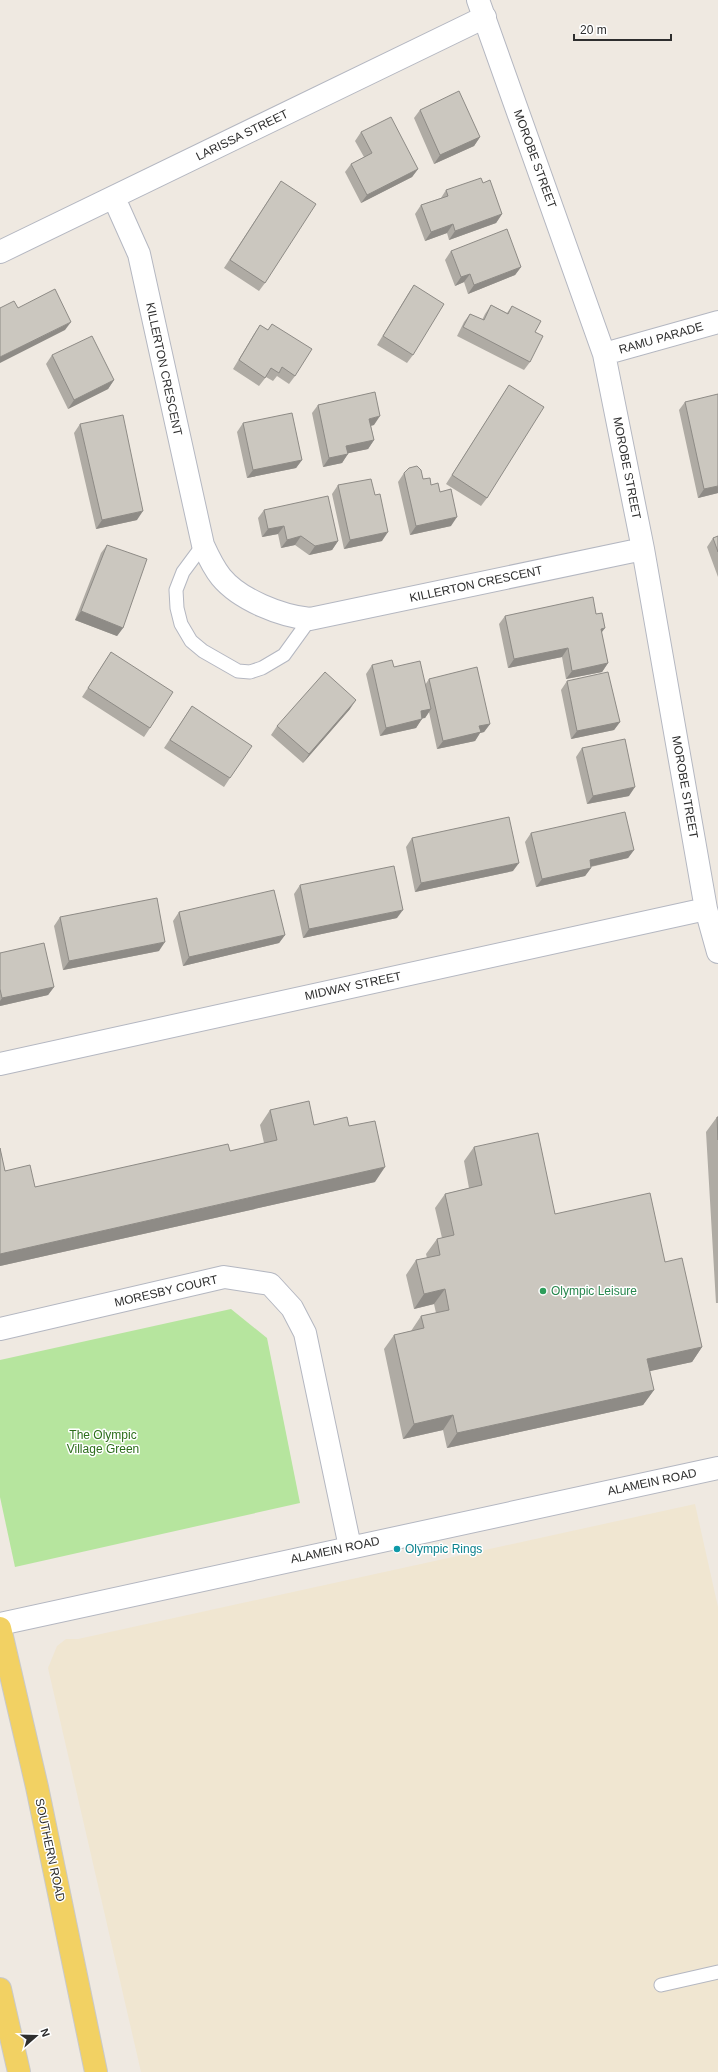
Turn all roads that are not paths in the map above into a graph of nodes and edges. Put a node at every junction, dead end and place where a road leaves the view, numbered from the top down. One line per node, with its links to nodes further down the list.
1 (481, 9): 2 (street, LARISSA STREET); 5 (street, MOROBE STREET)
2 (114, 198): 3 (street, LARISSA STREET); 6 (street, KILLERTON CRESCENT)
3 (0, 252)
4 (718, 322): 5 (street, RAMU PARADE)
5 (604, 354): 7 (street, MOROBE STREET)
6 (203, 545): 8 (street, KILLERTON CRESCENT); 8 (lane)
7 (643, 550): 8 (street, KILLERTON CRESCENT); 9 (street, MOROBE STREET)
8 (310, 619)
9 (706, 909): 10 (street, MOROBE STREET); 11 (street, MIDWAY STREET)
10 (718, 952)
11 (0, 1064)
12 (0, 1329): 14 (street, MORESBY COURT)
13 (718, 1468): 14 (street, ALAMEIN ROAD)
14 (350, 1547): 15 (street, ALAMEIN ROAD)
15 (0, 1624)
16 (0, 1628): 21 (main road, SOUTHERN ROAD)
17 (718, 1972): 18 (lane)
18 (662, 1985)
19 (0, 1989): 20 (main road)
20 (19, 2072)
21 (96, 2072)

